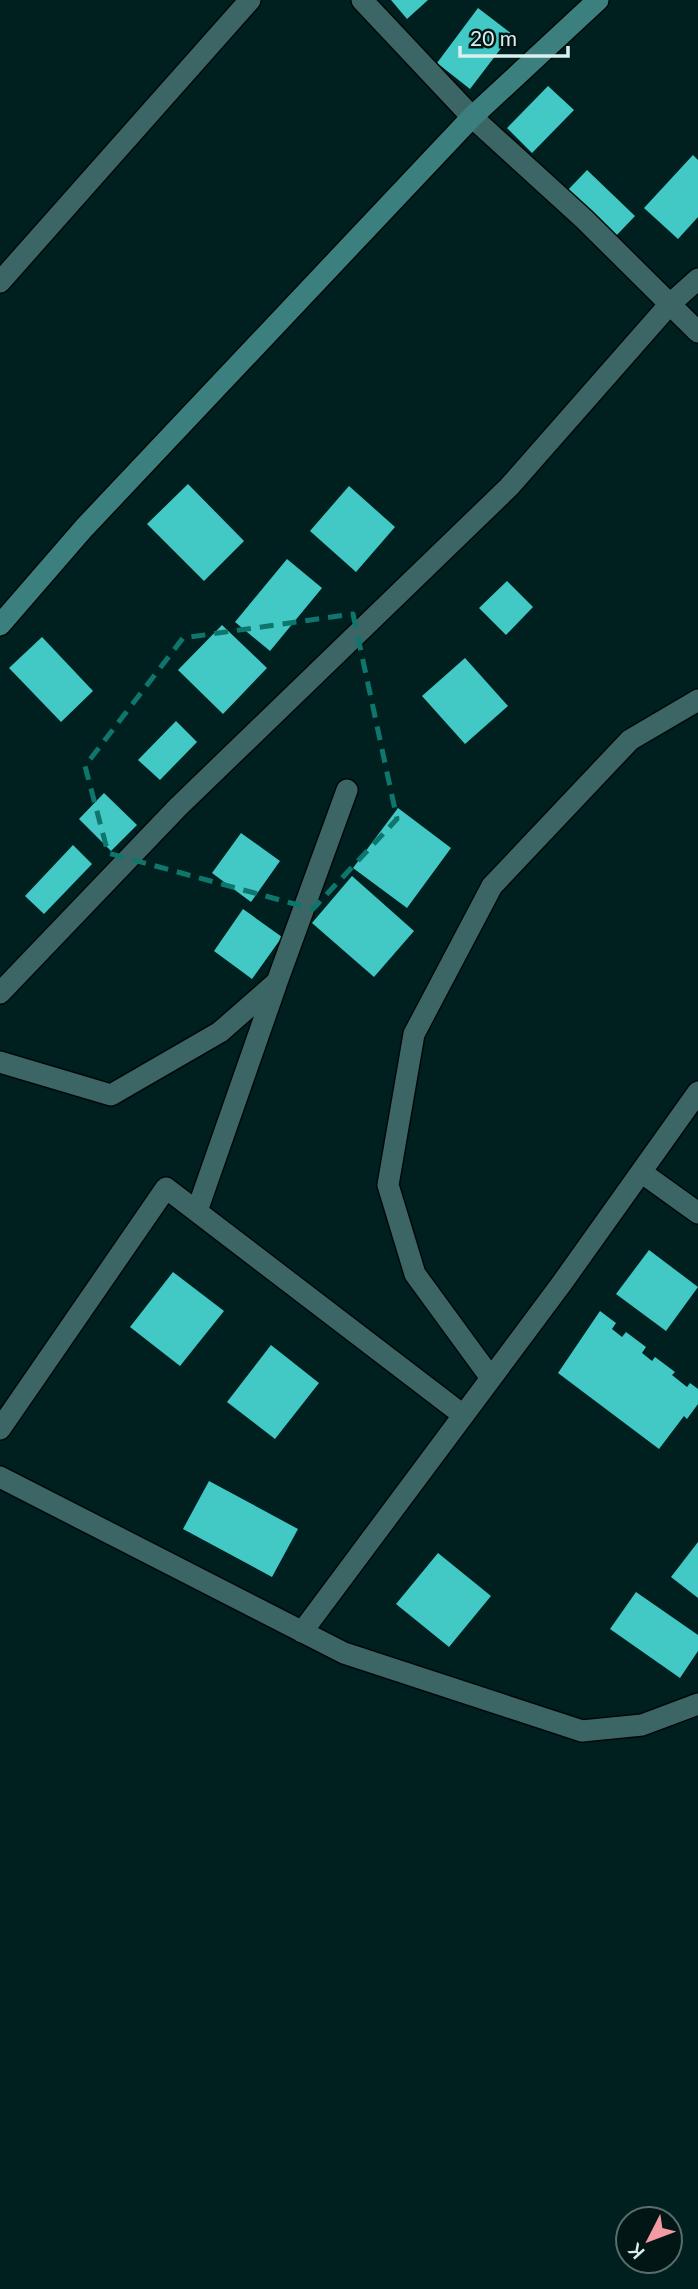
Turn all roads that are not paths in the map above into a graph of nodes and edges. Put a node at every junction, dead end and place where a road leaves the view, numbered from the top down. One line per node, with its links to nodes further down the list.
1 (250, 0): 6 (street)
2 (362, 0): 4 (street)
3 (598, 0): 4 (street)
4 (472, 117): 7 (street); 9 (street)
5 (698, 279): 7 (street)
6 (0, 282)
7 (669, 305): 8 (street); 13 (street)
8 (698, 332)
9 (0, 625)
10 (698, 700): 19 (street)
11 (347, 790): 12 (street)
12 (277, 982): 14 (street); 17 (street)
13 (0, 993)
14 (0, 1062)
15 (698, 1092): 16 (street)
16 (641, 1172): 18 (street); 19 (street)
17 (197, 1211): 20 (street); 21 (street)
18 (698, 1213)
19 (491, 1378): 20 (street)
20 (463, 1415): 23 (street)
21 (0, 1429)
22 (0, 1477): 23 (street)
23 (302, 1632): 24 (street)
24 (698, 1704)

